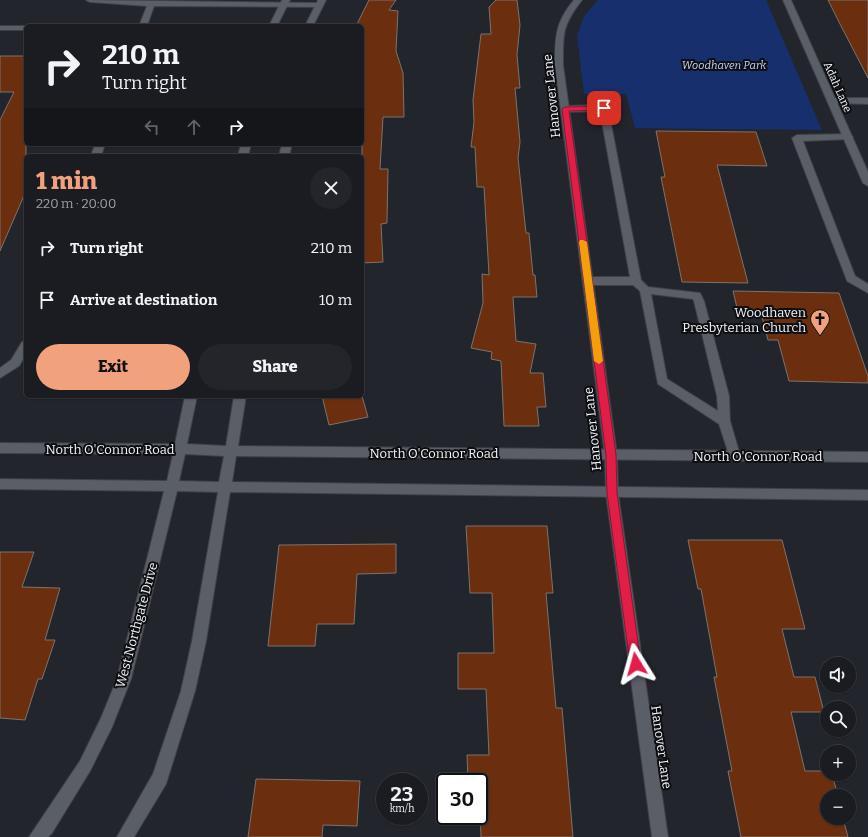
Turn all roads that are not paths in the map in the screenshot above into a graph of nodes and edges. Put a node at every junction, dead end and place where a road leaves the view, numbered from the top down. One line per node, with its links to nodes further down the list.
1 (90, 0): 4 (main road)
2 (578, 0): 14 (main road, Hanover Lane)
3 (787, 0): 12 (main road, Adah Lane)
4 (152, 2): 5 (main road); 7 (main road)
5 (284, 2): 6 (main road); 8 (main road)
6 (320, 2): 9 (main road)
7 (144, 24)
8 (274, 24)
9 (310, 24)
10 (0, 28): 11 (main road)
11 (24, 28)
12 (832, 101): 13 (main road); 15 (main road, Adah Lane)
13 (868, 101)
14 (565, 109): 17 (main road, Hanover Lane); 18 (main road)
15 (848, 137): 16 (main road, Adah Lane); 19 (main road)
16 (868, 183)
17 (588, 281): 18 (main road); 29 (main road, Hanover Lane)
18 (636, 281): 20 (main road)
19 (868, 289)
20 (645, 290): 25 (main road); 25 (main road)
21 (24, 348): 22 (main road)
22 (0, 374)
23 (191, 398): 27 (main road, West Northgate Drive)
24 (240, 398): 28 (main road)
25 (724, 421): 30 (main road)
26 (0, 448): 27 (main road, North O'Connor Road)
27 (179, 449): 28 (main road, North O'Connor Road); 33 (main road, West Northgate Drive)
28 (230, 451): 29 (main road, North O'Connor Road); 34 (main road)
29 (611, 455): 30 (main road, North O'Connor Road); 35 (main road, Hanover Lane)
30 (734, 456): 31 (main road, North O'Connor Road)
31 (868, 457)
32 (0, 484): 33 (main road)
33 (172, 486): 34 (main road); 37 (main road, West Northgate Drive)
34 (225, 486): 35 (main road); 38 (main road)
35 (612, 493): 36 (main road); 39 (main road, Hanover Lane)
36 (868, 494)
37 (37, 837)
38 (125, 837)
39 (660, 837)

